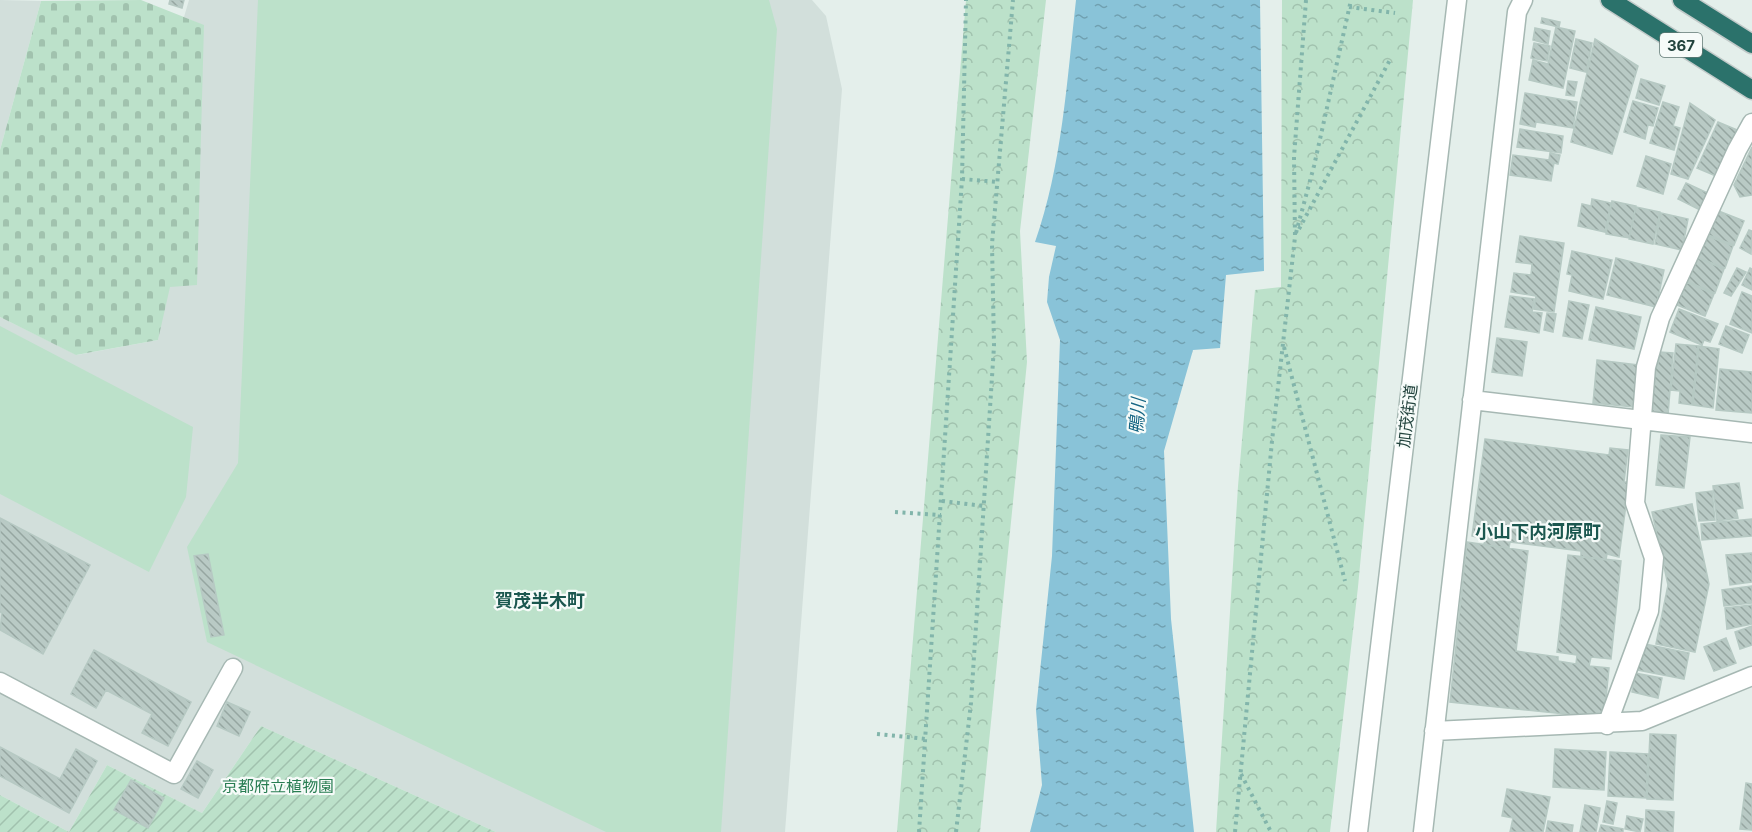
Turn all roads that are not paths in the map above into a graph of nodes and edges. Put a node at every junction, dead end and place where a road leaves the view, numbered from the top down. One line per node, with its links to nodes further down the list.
1 (1457, 0): 16 (street, 加茂街道)
2 (1523, 0): 8 (street)
3 (1610, 0): 6 (highway, 367)
4 (1682, 0): 5 (highway, 367)
5 (1752, 44)
6 (1752, 90)
7 (1752, 123): 9 (street)
8 (1472, 400): 9 (street); 15 (street)
9 (1640, 420): 10 (street); 14 (street)
10 (1752, 433)
11 (233, 668): 13 (street)
12 (1752, 676): 14 (street)
13 (0, 682)
14 (1607, 725): 15 (street)
15 (1434, 731): 17 (street)
16 (1358, 832)
17 (1423, 832)

